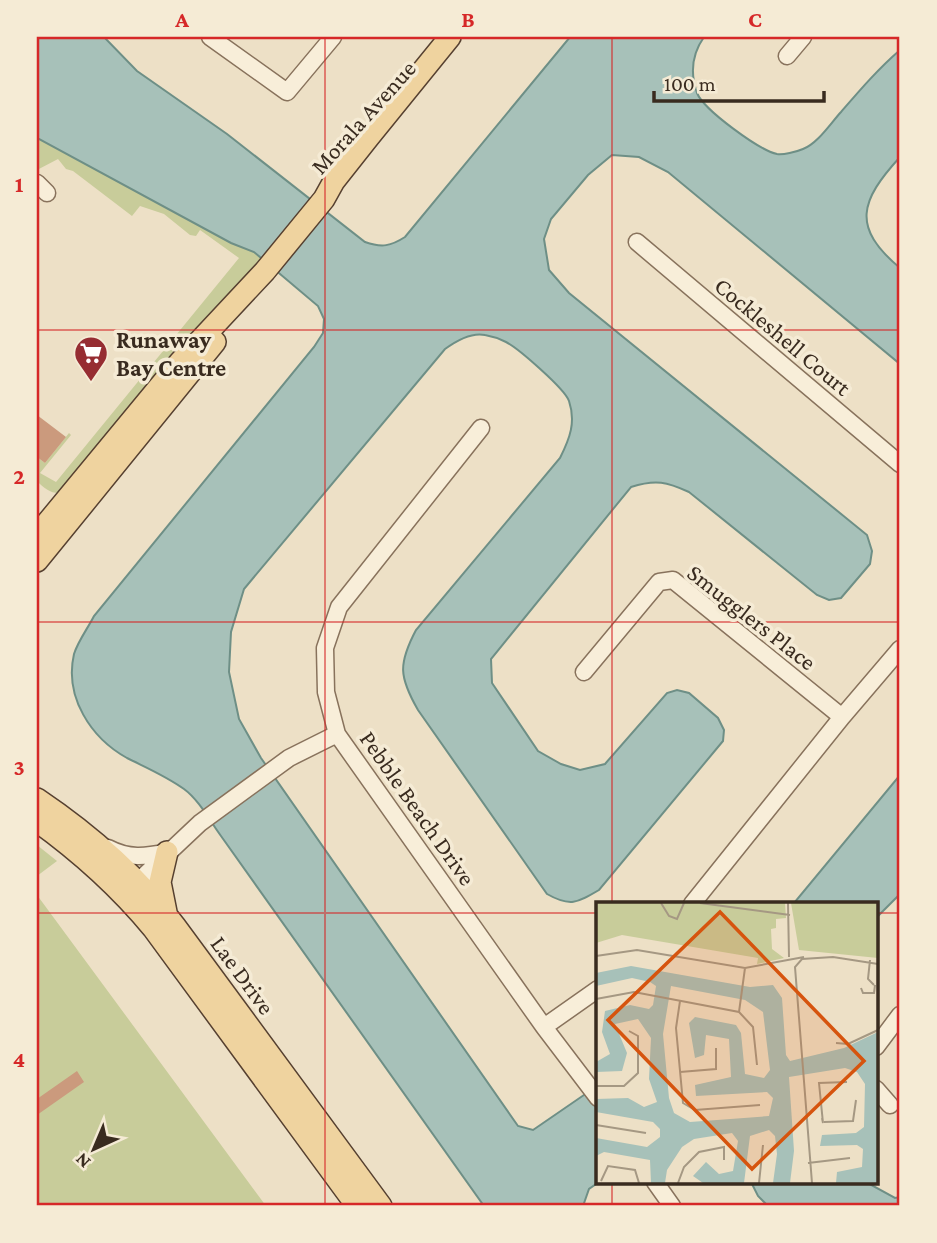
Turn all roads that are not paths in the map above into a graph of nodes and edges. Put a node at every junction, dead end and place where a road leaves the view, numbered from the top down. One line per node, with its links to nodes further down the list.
1 (210, 37): 2 (street)
2 (333, 37)
3 (450, 37): 7 (main road, Morala Avenue)
4 (467, 37): 7 (main road, Morala Avenue)
5 (803, 37): 6 (street)
6 (788, 56)
7 (324, 199): 9 (main road, Morala Avenue)
8 (637, 242): 11 (street, Cockleshell Court)
9 (248, 291): 12 (main road, Morala Avenue); 13 (main road, Morala Avenue)
10 (481, 428): 17 (street, Pebble Beach Drive)
11 (900, 464)
12 (37, 535)
13 (37, 561)
14 (900, 649): 16 (street)
15 (584, 672): 16 (street, Smugglers Place)
16 (842, 717): 23 (street)
17 (337, 734): 21 (street); 27 (street, Pebble Beach Drive)
18 (37, 799): 20 (main road, Lae Drive)
19 (37, 821): 22 (main road, Lae Drive)
20 (93, 841): 21 (street); 22 (main road, Lae Drive)
21 (167, 852): 22 (street); 24 (main road)
22 (131, 889): 24 (main road, Lae Drive); 33 (main road, Lae Drive)
23 (694, 902)
24 (168, 917): 34 (main road, Lae Drive)
25 (596, 990): 27 (street)
26 (900, 1015): 28 (street)
27 (544, 1027): 30 (street, Pebble Beach Drive)
28 (878, 1044)
29 (878, 1091): 31 (street)
30 (594, 1093)
31 (890, 1105)
32 (656, 1184): 35 (street)
33 (357, 1206)
34 (381, 1206)
35 (672, 1206)

